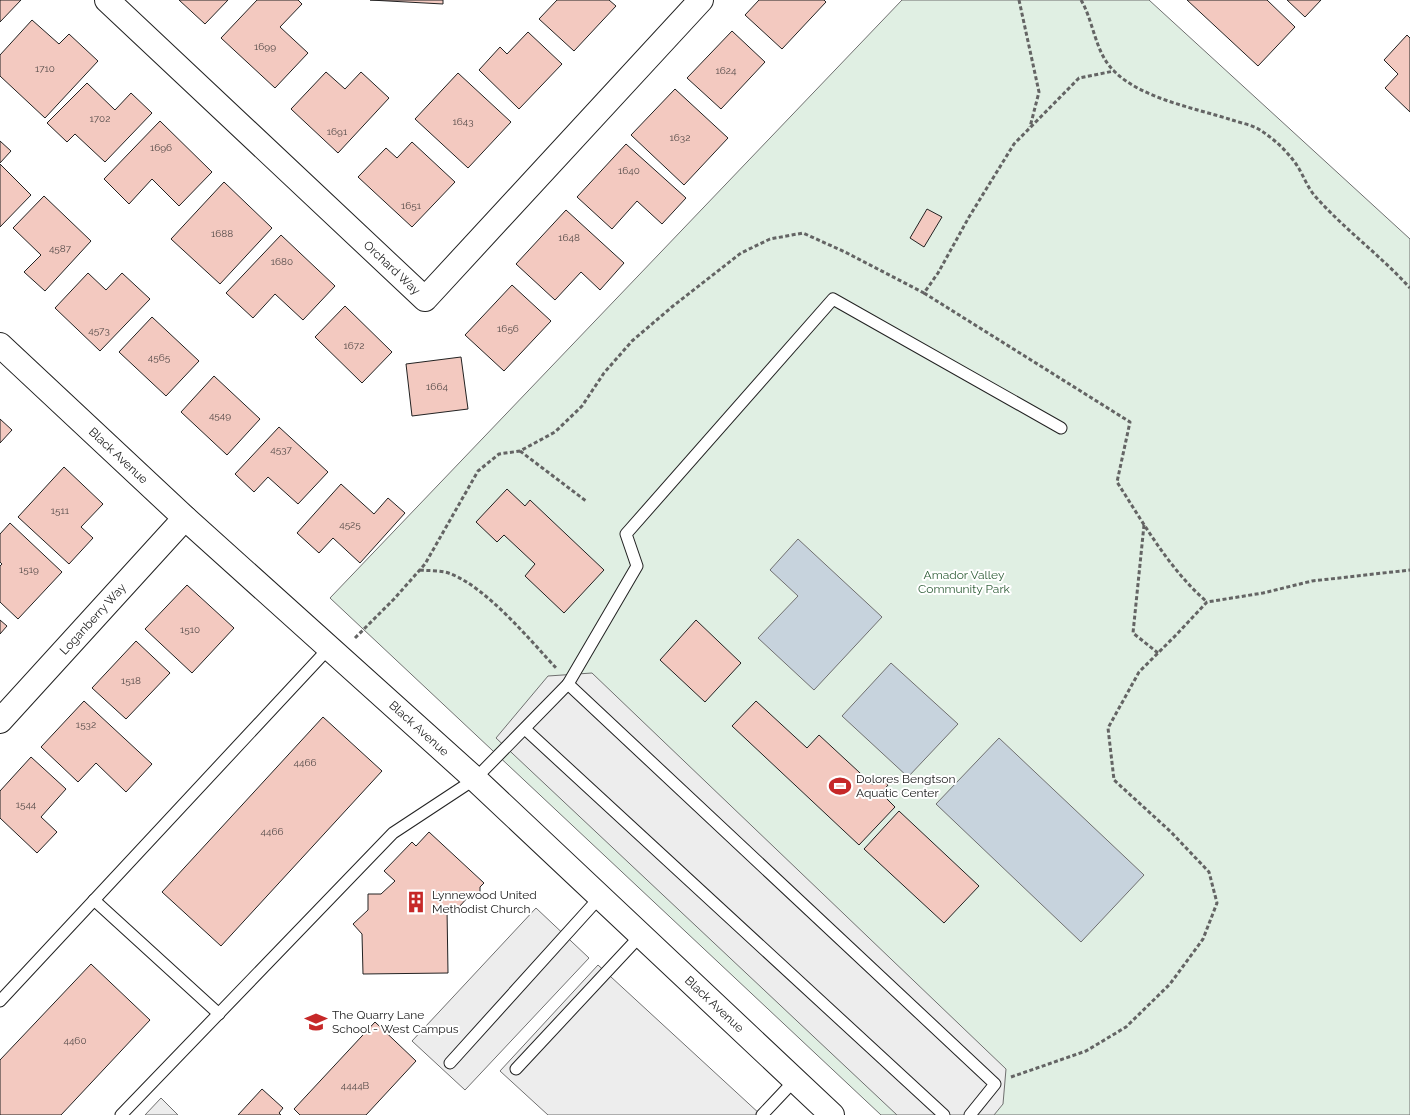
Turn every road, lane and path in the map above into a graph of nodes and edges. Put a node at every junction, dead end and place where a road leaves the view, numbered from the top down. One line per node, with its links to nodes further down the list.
1 (107, 0): 2 (street, Orchard Way)
2 (701, 0)
3 (1019, 0): 6 (path)
4 (1081, 0): 5 (path)
5 (1114, 71): 6 (path); 7 (path)
6 (1030, 128): 8 (path)
7 (1410, 288)
8 (924, 293): 11 (path); 14 (path)
9 (0, 345): 13 (street, Black Avenue)
10 (1061, 428): 20 (lane)
11 (520, 451): 12 (path); 15 (path)
12 (586, 501)
13 (185, 518): 18 (street, Black Avenue); 21 (street, Loganberry Way)
14 (1144, 524): 17 (path); 19 (path)
15 (420, 570): 18 (path); 20 (path)
16 (1410, 570): 17 (path)
17 (1207, 602): 19 (path)
18 (333, 652): 23 (street, Black Avenue); 25 (lane)
19 (1159, 653): 31 (path)
20 (566, 680): 22 (lane); 37 (lane)
21 (0, 721)
22 (525, 729): 23 (lane); 36 (lane)
23 (475, 779): 24 (street, Black Avenue); 28 (lane)
24 (600, 897): 26 (street, Black Avenue); 29 (lane)
25 (94, 900): 27 (lane); 28 (lane)
26 (641, 935): 30 (lane); 32 (street, Black Avenue)
27 (0, 1001)
28 (219, 1014): 33 (lane)
29 (450, 1063)
30 (516, 1069)
31 (1005, 1079)
32 (795, 1080): 34 (lane); 35 (street, Black Avenue)
33 (122, 1115)
34 (762, 1115)
35 (832, 1115)
36 (944, 1115)
37 (970, 1115)

